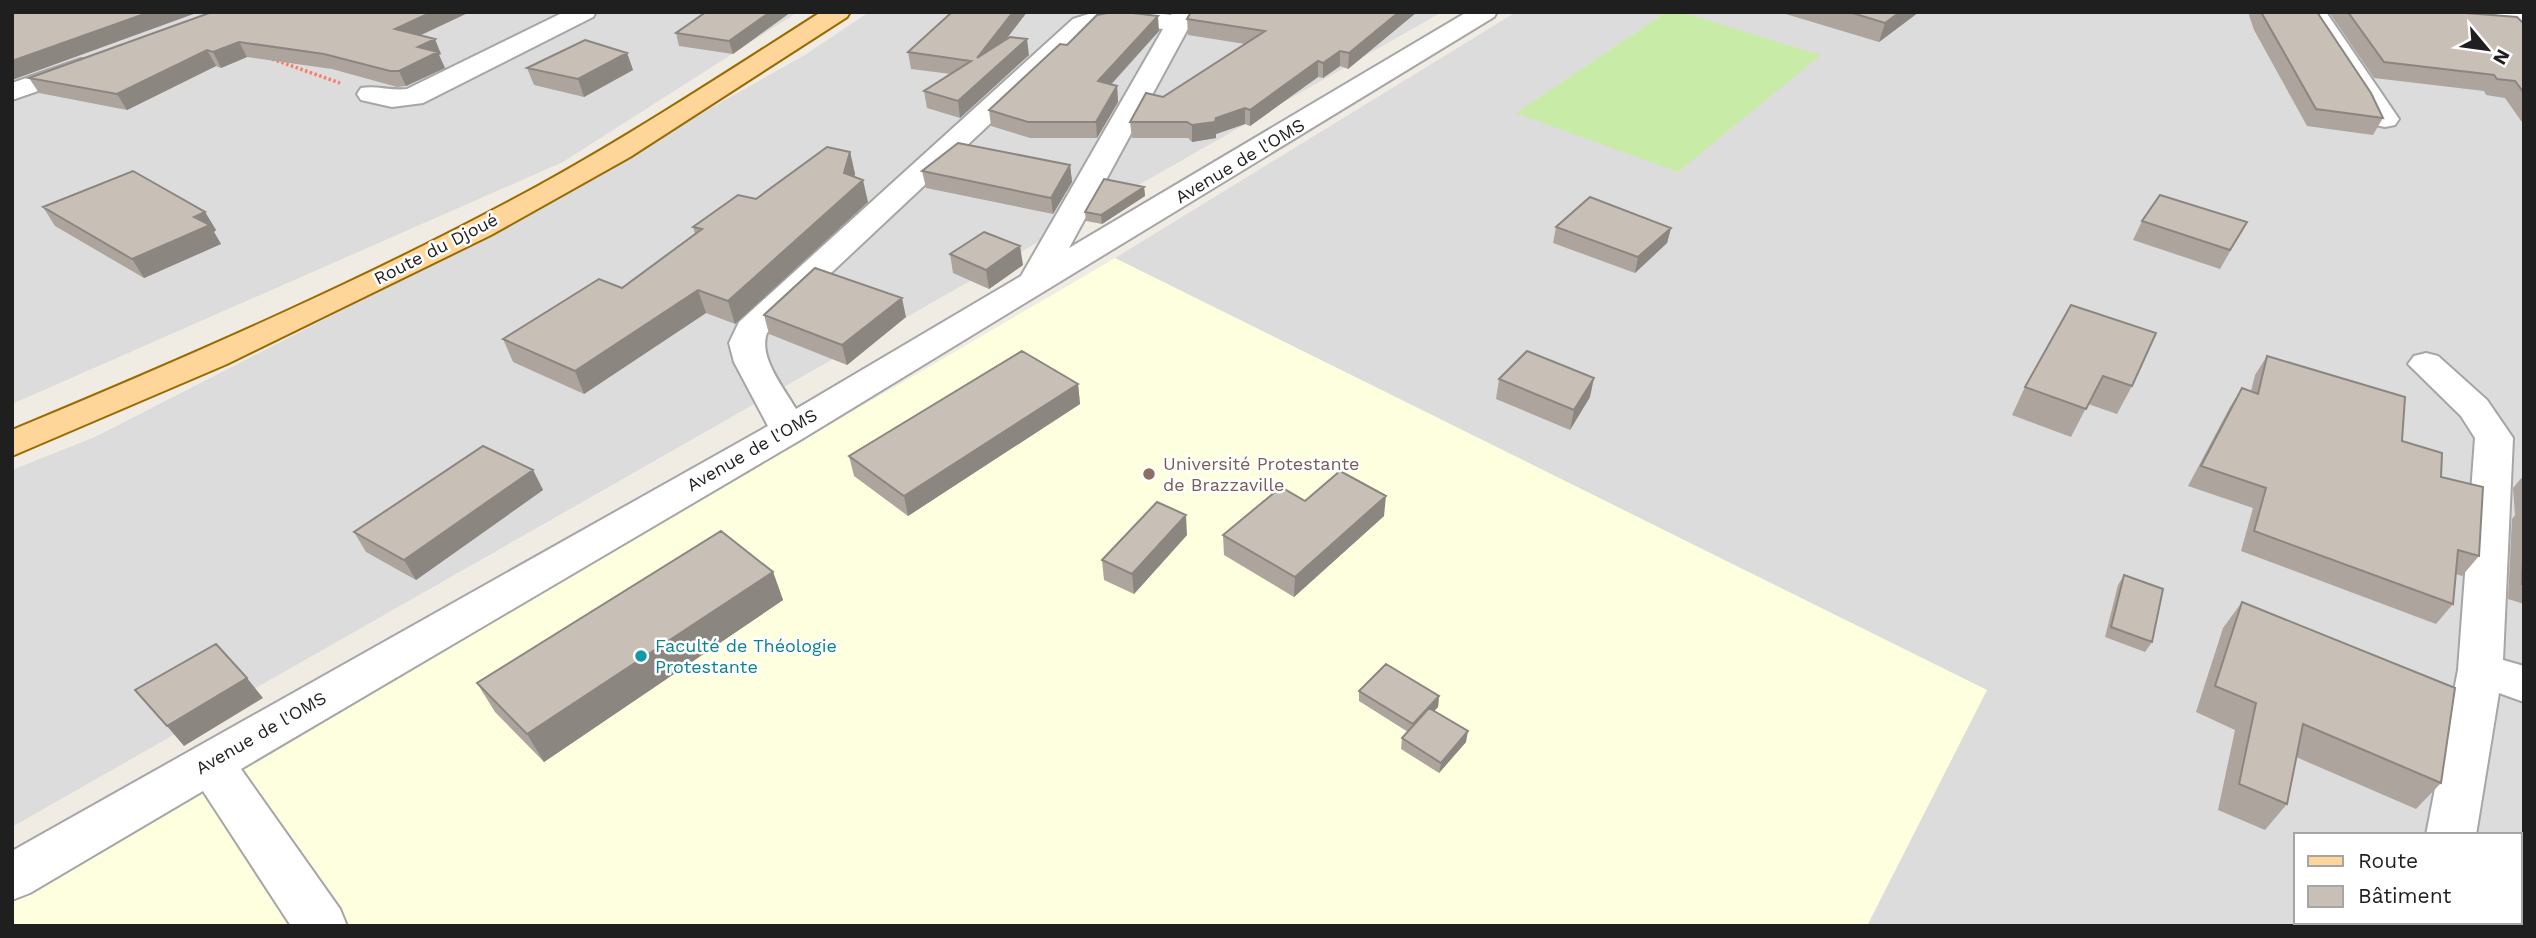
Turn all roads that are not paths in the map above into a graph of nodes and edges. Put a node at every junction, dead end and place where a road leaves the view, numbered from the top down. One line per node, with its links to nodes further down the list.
1 (584, 12): 10 (street)
2 (838, 12): 15 (main road, Route du Djoué)
3 (1485, 12): 12 (street, Avenue de l'OMS)
4 (2314, 12): 11 (street)
5 (2507, 12): 7 (street)
6 (1182, 18): 12 (street); 14 (street)
7 (2524, 33)
8 (98, 60): 9 (street)
9 (12, 92)
10 (370, 94)
11 (2385, 119)
12 (1032, 286): 14 (street, Avenue de l'OMS)
13 (2426, 364): 16 (street)
14 (789, 429): 18 (street, Avenue de l'OMS)
15 (12, 444)
16 (2480, 670): 17 (street); 19 (street)
17 (2524, 684)
18 (210, 762): 20 (street, Avenue de l'OMS); 21 (street)
19 (2451, 833)
20 (12, 877)
21 (321, 926)

